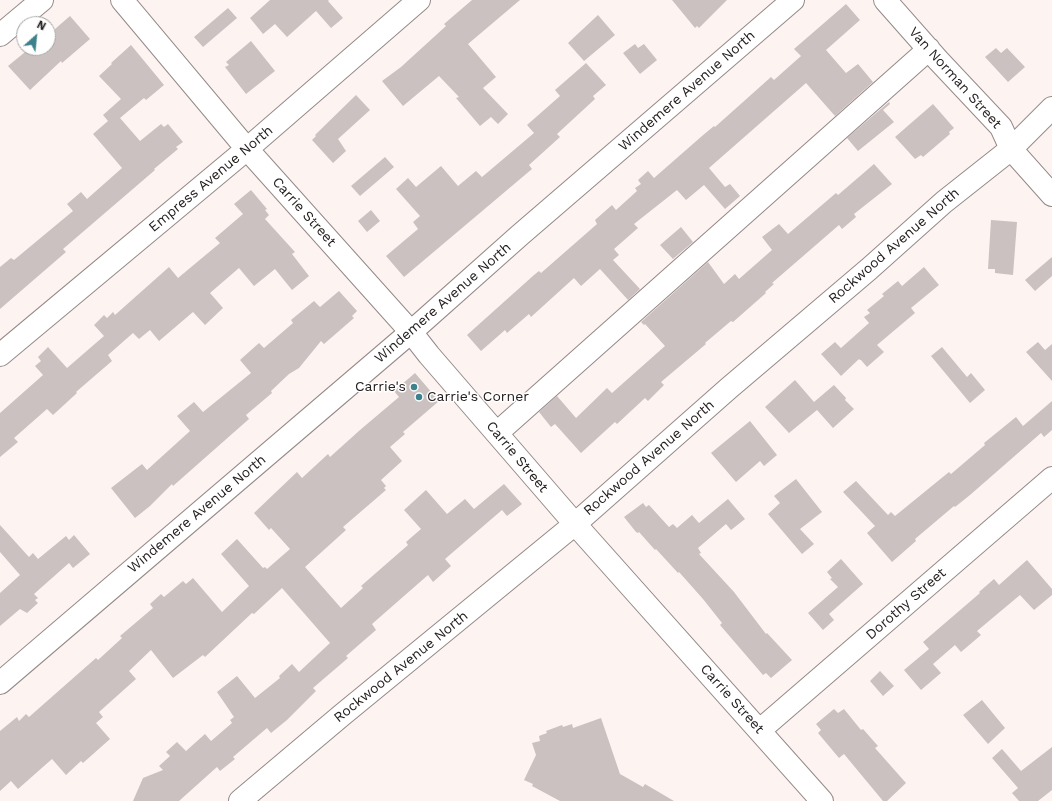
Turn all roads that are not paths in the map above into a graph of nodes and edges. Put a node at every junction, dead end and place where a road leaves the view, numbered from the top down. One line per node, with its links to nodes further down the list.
1 (42, 0): 6 (street)
2 (122, 0): 9 (street, Carrie Street)
3 (419, 0): 9 (street, Empress Avenue North)
4 (793, 0): 12 (street, Windemere Avenue North)
5 (885, 0): 7 (street, Van Norman Street)
6 (0, 35)
7 (929, 49): 10 (street, Van Norman Street); 14 (street)
8 (1052, 108): 10 (street, Rockwood Avenue North)
9 (247, 149): 12 (street, Carrie Street); 13 (street, Empress Avenue North)
10 (1011, 149): 11 (street, Van Norman Street); 16 (street, Rockwood Avenue North)
11 (1052, 195)
12 (411, 332): 14 (street, Carrie Street); 17 (street, Windemere Avenue North)
13 (0, 355)
14 (497, 433): 16 (street, Carrie Street)
15 (1052, 478): 18 (street, Dorothy Street)
16 (575, 524): 18 (street, Carrie Street); 19 (street, Rockwood Avenue North)
17 (0, 683)
18 (760, 730): 20 (street, Carrie Street)
19 (240, 801)
20 (822, 801)

